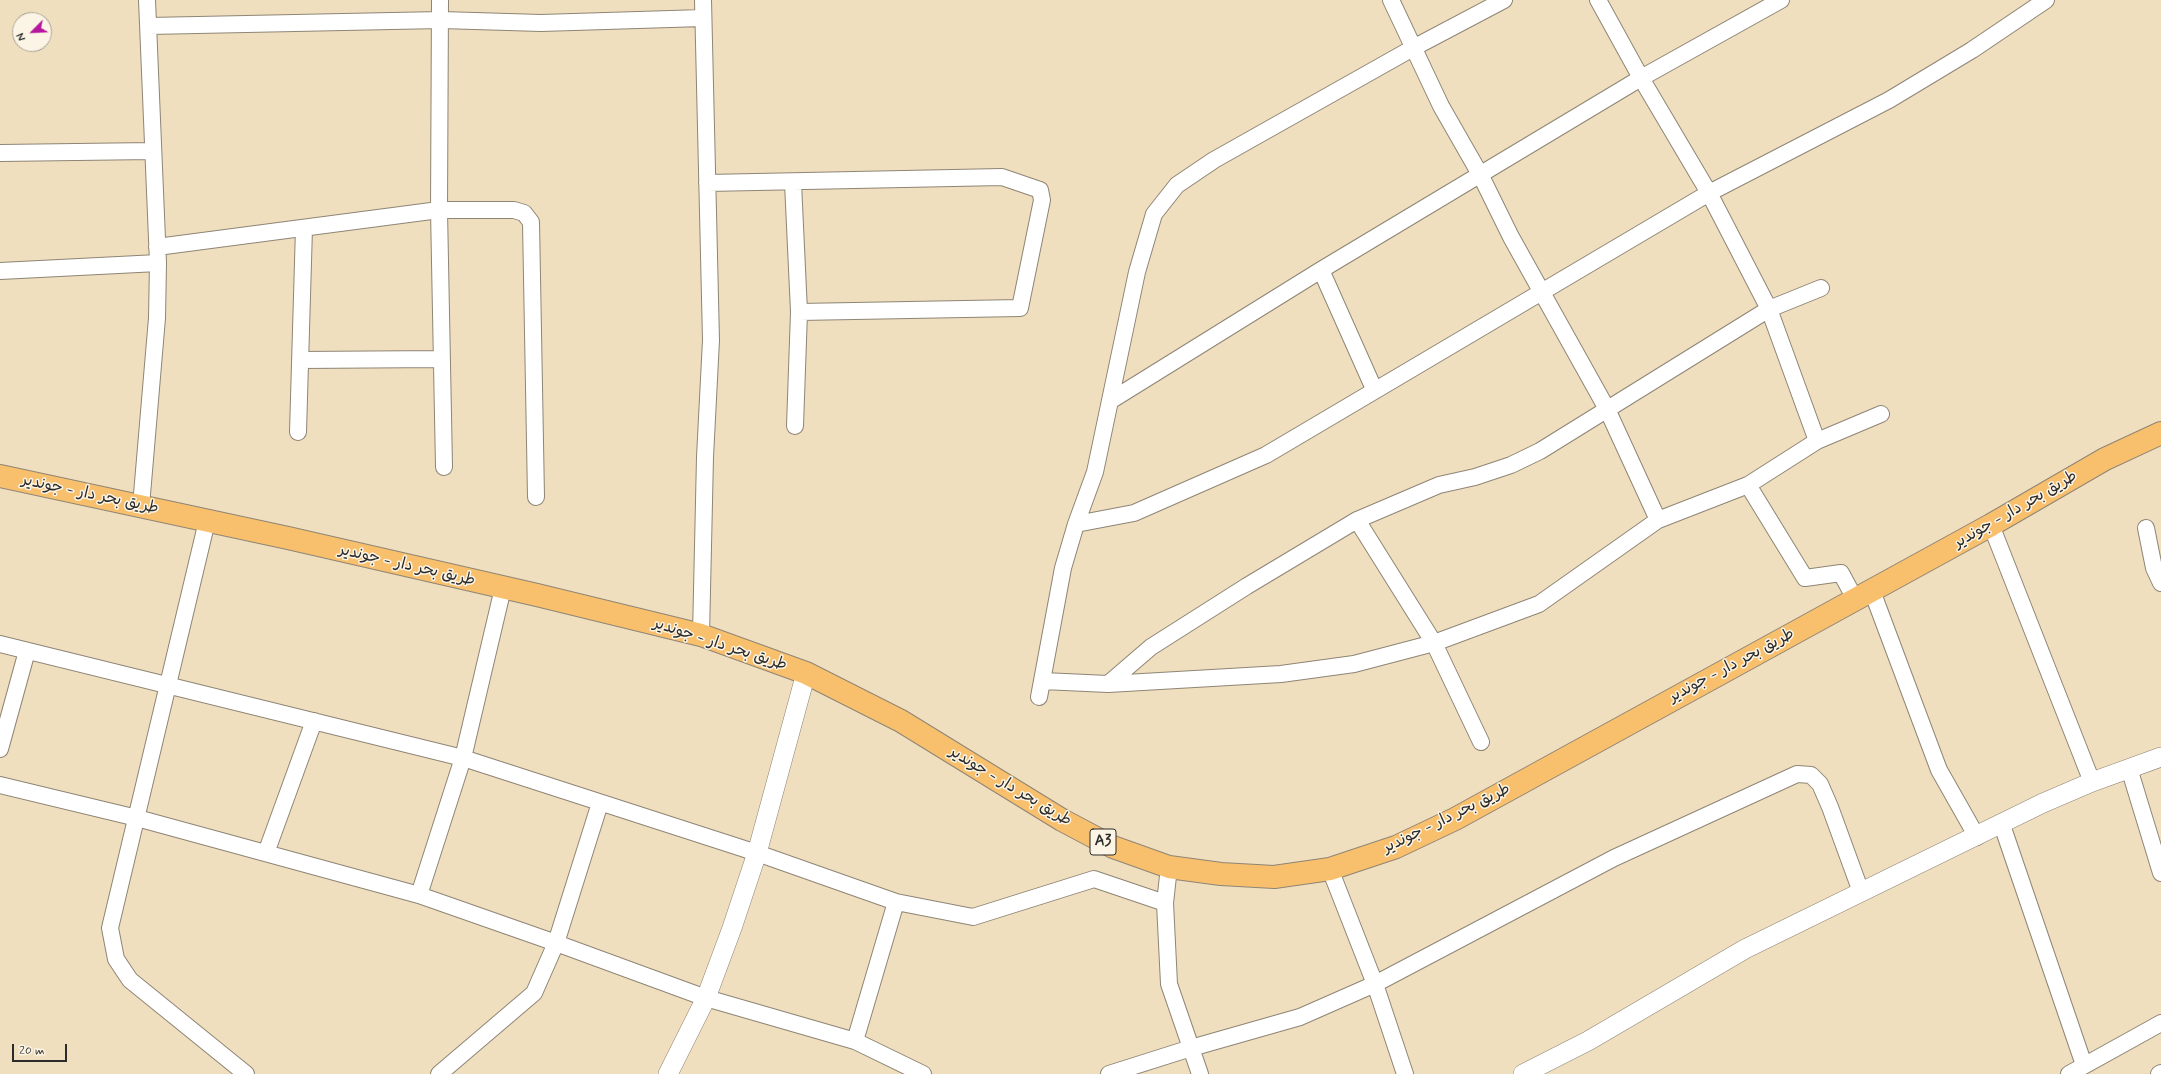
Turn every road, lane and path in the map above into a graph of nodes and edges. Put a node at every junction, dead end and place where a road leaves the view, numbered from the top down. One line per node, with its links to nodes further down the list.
1 (147, 0): 11 (street)
2 (440, 0): 10 (street)
3 (703, 0): 9 (street)
4 (1391, 0): 12 (street)
5 (1504, 0): 12 (street)
6 (1598, 0): 13 (street)
7 (1782, 0): 13 (street)
8 (2046, 0): 19 (street)
9 (703, 18): 10 (street); 18 (street)
10 (441, 20): 11 (street); 20 (street)
11 (149, 26): 14 (street)
12 (1413, 48): 16 (street); 33 (street)
13 (1641, 78): 16 (street); 19 (street)
14 (152, 151): 15 (street); 22 (street)
15 (0, 153)
16 (1481, 176): 24 (street); 27 (street)
17 (792, 182): 18 (street); 29 (street); 29 (street)
18 (707, 183): 54 (street)
19 (1709, 193): 27 (street); 28 (street)
20 (439, 210): 21 (street); 30 (street); 43 (street)
21 (304, 228): 22 (street); 31 (street)
22 (157, 246): 23 (street)
23 (158, 263): 25 (street); 44 (street)
24 (1321, 270): 32 (street); 33 (street)
25 (0, 271)
26 (1821, 288): 28 (street)
27 (1543, 292): 32 (street); 34 (street)
28 (1769, 309): 34 (street); 39 (street)
29 (799, 312): 36 (street)
30 (441, 359): 31 (street); 40 (street)
31 (300, 360): 37 (street)
32 (1374, 389): 48 (street)
33 (1110, 400): 48 (street)
34 (1607, 409): 45 (street); 46 (street)
35 (1881, 414): 39 (street)
36 (795, 426)
37 (298, 432)
38 (2161, 433): 49 (highway, طريق بحر دار - جوندير / A3)
39 (1817, 441): 42 (street)
40 (444, 467)
41 (0, 476): 44 (highway, طريق بحر دار - جوندير / A3)
42 (1748, 485): 46 (street); 53 (street)
43 (536, 497)
44 (141, 506): 47 (highway, طريق بحر دار - جوندير / A3)
45 (1357, 520): 55 (street); 60 (street)
46 (1658, 520): 55 (street)
47 (207, 521): 52 (highway, طريق بحر دار - جوندير / A3); 61 (street)
48 (1076, 524): 59 (street)
49 (1991, 525): 53 (highway, طريق بحر دار - جوندير / A3); 69 (street)
50 (2146, 528): 51 (street)
51 (2161, 583)
52 (503, 588): 54 (highway, طريق بحر دار - جوندير / A3); 67 (street)
53 (1863, 595): 74 (street); 78 (highway, طريق بحر دار - جوندير / A3)
54 (701, 635): 58 (highway, طريق بحر دار - جوندير / A3)
55 (1434, 642): 60 (street); 64 (street)
56 (0, 644): 57 (street)
57 (27, 651): 61 (street); 65 (street)
58 (806, 673): 76 (street); 77 (highway, طريق بحر دار - جوندير / A3)
59 (1043, 681): 60 (street); 62 (street)
60 (1108, 684)
61 (169, 685): 63 (street); 72 (street)
62 (1039, 697)
63 (314, 721): 67 (street); 75 (street)
64 (1481, 742)
65 (0, 749)
66 (2161, 757): 68 (street)
67 (463, 758): 71 (street); 81 (street)
68 (2129, 768): 69 (street); 79 (street)
69 (2092, 782): 73 (street)
70 (0, 785): 72 (street)
71 (600, 803): 76 (street); 84 (street)
72 (137, 818): 75 (street); 91 (street)
73 (2002, 825): 74 (street); 90 (street)
74 (1977, 837): 80 (street)
75 (266, 853): 81 (street)
76 (757, 853): 82 (street); 86 (street)
77 (1169, 867): 78 (highway, طريق بحر دار - جوندير / A3); 83 (street)
78 (1330, 869): 85 (street)
79 (2161, 873)
80 (1861, 892): 85 (street); 98 (street)
81 (419, 895): 84 (street)
82 (896, 902): 83 (street); 88 (street)
83 (1165, 903): 89 (street)
84 (556, 943): 86 (street); 92 (street)
85 (1375, 984): 89 (street); 97 (street)
86 (706, 998): 88 (street); 93 (street)
87 (2161, 1023): 90 (street)
88 (855, 1041): 94 (street)
89 (1191, 1048): 95 (street); 96 (street)
90 (2084, 1065): 99 (street)
91 (246, 1074)
92 (439, 1074)
93 (668, 1074)
94 (923, 1074)
95 (1109, 1074)
96 (1200, 1074)
97 (1405, 1074)
98 (1523, 1074)
99 (2069, 1074)

